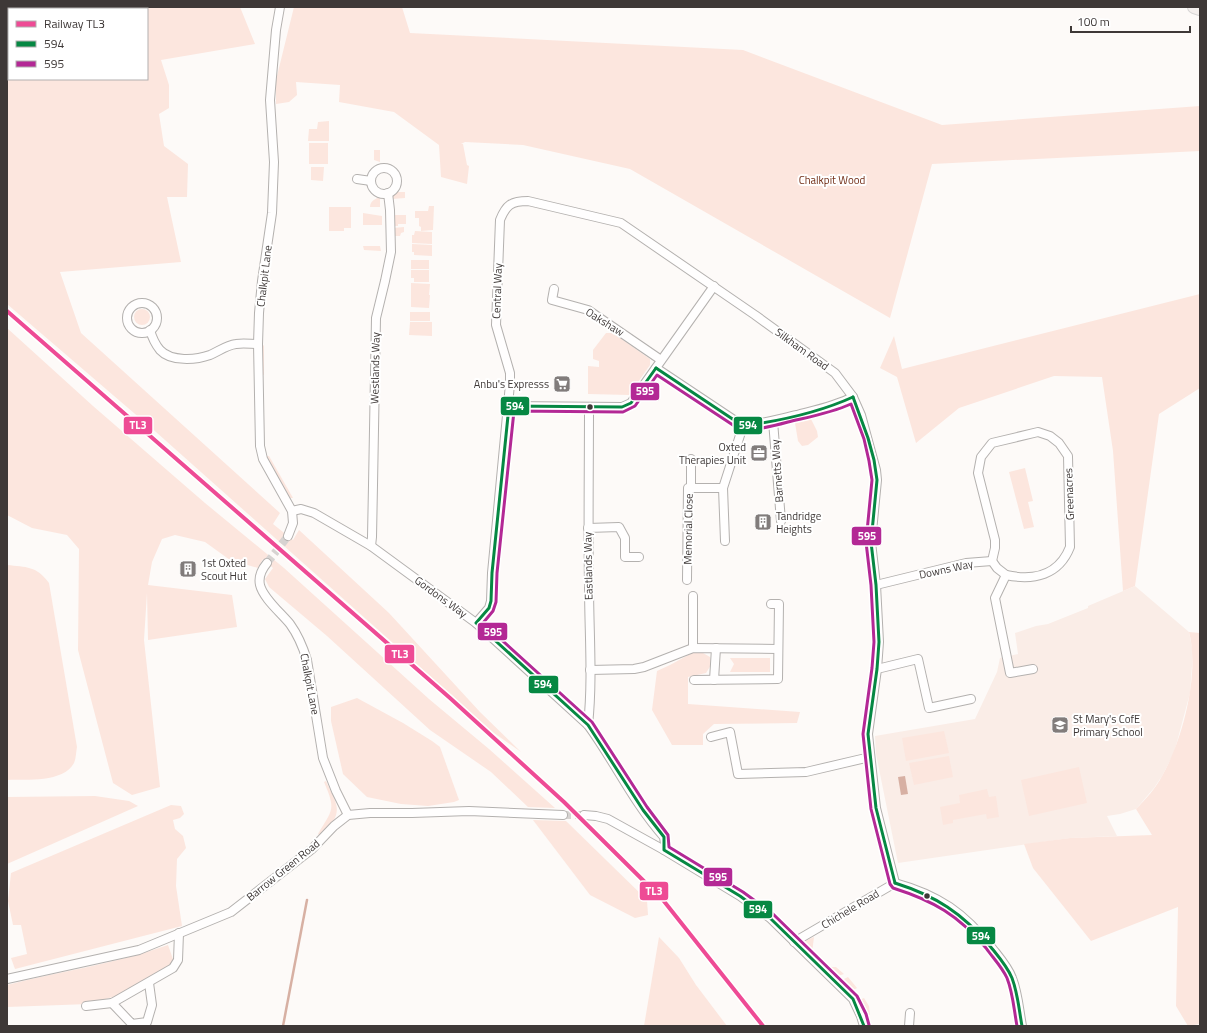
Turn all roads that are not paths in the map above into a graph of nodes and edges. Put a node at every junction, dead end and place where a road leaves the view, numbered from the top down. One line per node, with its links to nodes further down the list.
1 (280, 7): 10 (street, Chalkpit Lane)
2 (1194, 7): 3 (highway)
3 (1200, 8)
4 (357, 179): 5 (street)
5 (371, 180): 6 (street); 6 (street)
6 (388, 193): 26 (street, Westlands Way)
7 (714, 286): 11 (street); 13 (street, Silkham Road); 14 (street, Central Way)
8 (554, 289): 11 (street, Oakshaw)
9 (150, 330): 10 (street)
10 (258, 344): 21 (street, Chalkpit Lane)
11 (661, 360): 12 (street)
12 (656, 368): 15 (street); 17 (street)
13 (852, 397): 16 (street); 32 (street, Silkham Road)
14 (509, 406): 15 (street); 35 (street, Central Way)
15 (589, 407): 23 (street, Eastlands Way)
16 (774, 421): 17 (street); 22 (street, Barnetts Way)
17 (743, 426): 20 (street)
18 (691, 459): 19 (street)
19 (690, 488): 20 (street, Memorial Close); 31 (street, Memorial Close)
20 (723, 488): 25 (street)
21 (292, 511): 24 (street); 26 (street, Gordons Way)
22 (781, 521)
23 (588, 528): 27 (street); 41 (street, Eastlands Way)
24 (288, 536)
25 (725, 541)
26 (371, 546): 35 (street, Gordons Way)
27 (639, 557)
28 (992, 561): 30 (street); 30 (street, Greenacres); 32 (street, Downs Way)
29 (267, 562): 48 (street, Chalkpit Lane)
30 (1006, 575): 40 (street)
31 (687, 580)
32 (876, 585): 39 (street, Silkham Road)
33 (693, 596): 36 (street)
34 (771, 604): 38 (street)
35 (476, 623): 45 (street, Gordons Way)
36 (693, 648): 37 (street); 41 (street)
37 (716, 648): 38 (street); 43 (street)
38 (778, 649): 43 (street)
39 (877, 668): 44 (street); 47 (street, Silkham Road)
40 (1033, 669)
41 (590, 670): 45 (street, Eastlands Way)
42 (694, 680): 43 (street)
43 (714, 680)
44 (971, 699)
45 (588, 725): 51 (street, Gordons Way)
46 (711, 737): 47 (street)
47 (870, 757): 52 (street, Silkham Road)
48 (348, 815): 49 (street); 53 (street, Barrow Green Road)
49 (563, 815)
50 (584, 815): 51 (street)
51 (664, 850): 54 (street)
52 (895, 883): 54 (street, Chichele Road); 62 (street)
53 (179, 933): 55 (street, Barrow Green Road); 56 (street)
54 (794, 942): 60 (street)
55 (7, 979)
56 (149, 983): 57 (street); 57 (street)
57 (112, 1003): 58 (street)
58 (86, 1006)
59 (910, 1013): 61 (street)
60 (864, 1026)
61 (909, 1026)
62 (1022, 1026)

